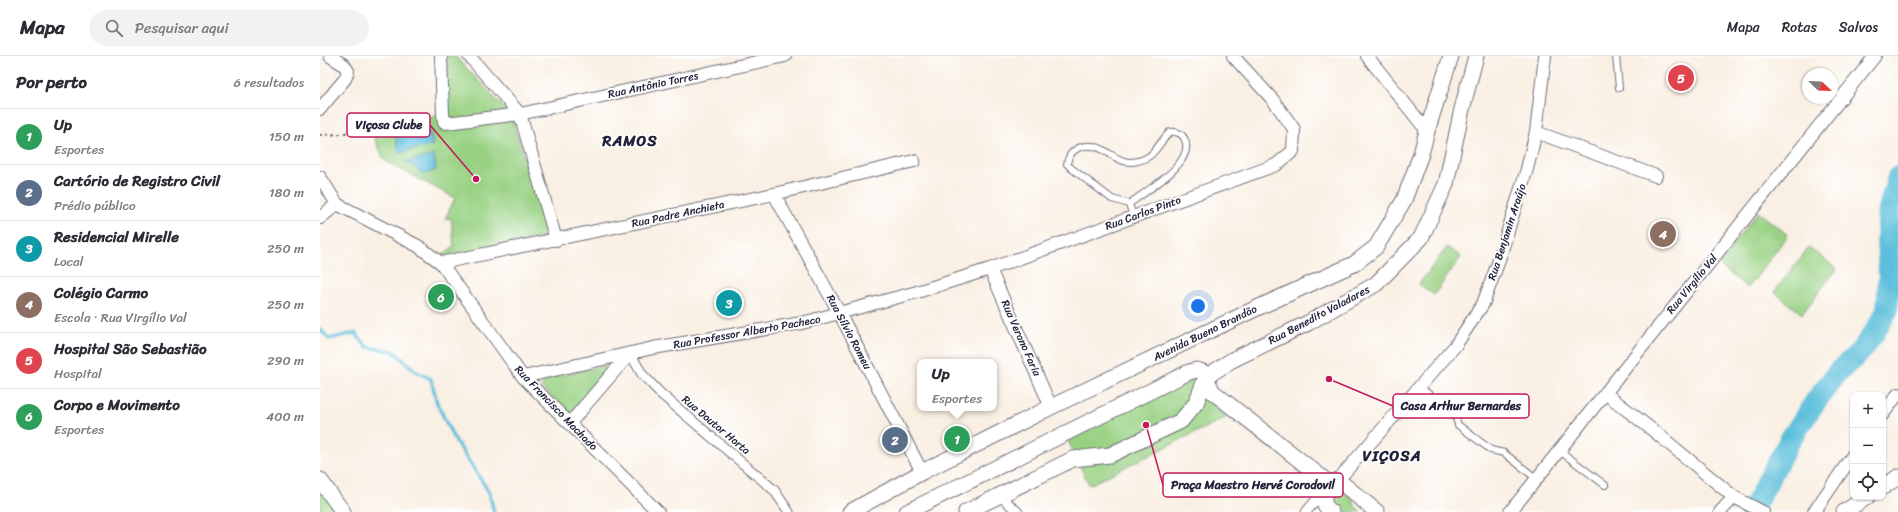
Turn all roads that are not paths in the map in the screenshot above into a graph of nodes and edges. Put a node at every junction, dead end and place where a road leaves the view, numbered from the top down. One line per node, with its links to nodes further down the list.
1 (330, 56): 13 (street)
2 (441, 56): 14 (street, Rua Antônio Torres)
3 (469, 56): 14 (street)
4 (785, 56): 14 (street, Rua Antônio Torres)
5 (1233, 56): 23 (street, Rua Carlos Pinto)
6 (1367, 56): 15 (street)
7 (1450, 56): 15 (street, Avenida Bueno Brandão)
8 (1476, 56): 31 (street, Rua Benedito Valadares)
9 (1546, 56): 16 (street, Rua Benjamin Araújo)
10 (1616, 56): 12 (lane)
11 (1875, 56): 33 (street, Rua Virgílio Val)
12 (1619, 88)
13 (320, 109)
14 (520, 114): 25 (street)
15 (1427, 131): 35 (street, Avenida Bueno Brandão)
16 (1536, 132): 18 (street); 32 (street, Rua Benjamin Araújo)
17 (914, 161): 20 (street, Rua Padre Anchieta)
18 (1656, 176)
19 (320, 177): 21 (street)
20 (774, 194): 25 (street, Rua Padre Anchieta); 28 (street, Rua Sílvio Romeu)
21 (337, 204): 24 (street); 26 (street, Rua Francisco Machado)
22 (1129, 204): 22 (lane); 23 (lane)
23 (1133, 216): 27 (street, Rua Carlos Pinto)
24 (320, 218)
25 (556, 240): 26 (street, Rua Padre Anchieta)
26 (441, 262): 30 (street, Rua Francisco Machado)
27 (990, 269): 28 (street, Rua Professor Alberto Pacheco); 35 (street, Rua Verano Faria)
28 (840, 314): 29 (street, Rua Professor Alberto Pacheco); 40 (street, Rua Sílvio Romeu)
29 (630, 353): 30 (street, Rua Professor Alberto Pacheco); 37 (street); 52 (street, Rua Doutor Horta)
30 (523, 377): 37 (street, Rua Francisco Machado)
31 (1206, 377): 44 (street); 47 (street); 54 (street)
32 (1420, 387): 42 (lane); 44 (street, Rua Benjamin Araújo)
33 (1605, 393): 38 (street, Rua Virgílio Val); 48 (street)
34 (1898, 394): 36 (street)
35 (1051, 407): 40 (street, Avenida Bueno Brandão)
36 (1886, 410)
37 (570, 424): 51 (street, Rua Francisco Machado)
38 (1560, 451): 42 (street, Rua Virgílio Val); 45 (lane)
39 (1850, 460): 63 (street)
40 (922, 472): 53 (street, Avenida Bueno Brandão)
41 (1898, 477): 46 (street)
42 (1537, 479): 60 (street, Rua Virgílio Val)
43 (320, 480): 50 (street)
44 (1334, 482): 57 (street); 58 (street); 59 (street)
45 (1605, 485)
46 (1886, 485)
47 (1000, 496): 55 (street); 56 (street)
48 (1734, 497): 61 (street); 62 (street)
49 (1863, 500): 64 (street)
50 (343, 512)
51 (658, 512)
52 (789, 512)
53 (850, 512)
54 (907, 512)
55 (966, 512)
56 (1018, 512)
57 (1306, 512)
58 (1331, 512)
59 (1377, 512)
60 (1510, 512)
61 (1720, 512)
62 (1763, 512)
63 (1814, 512)
64 (1844, 512)

